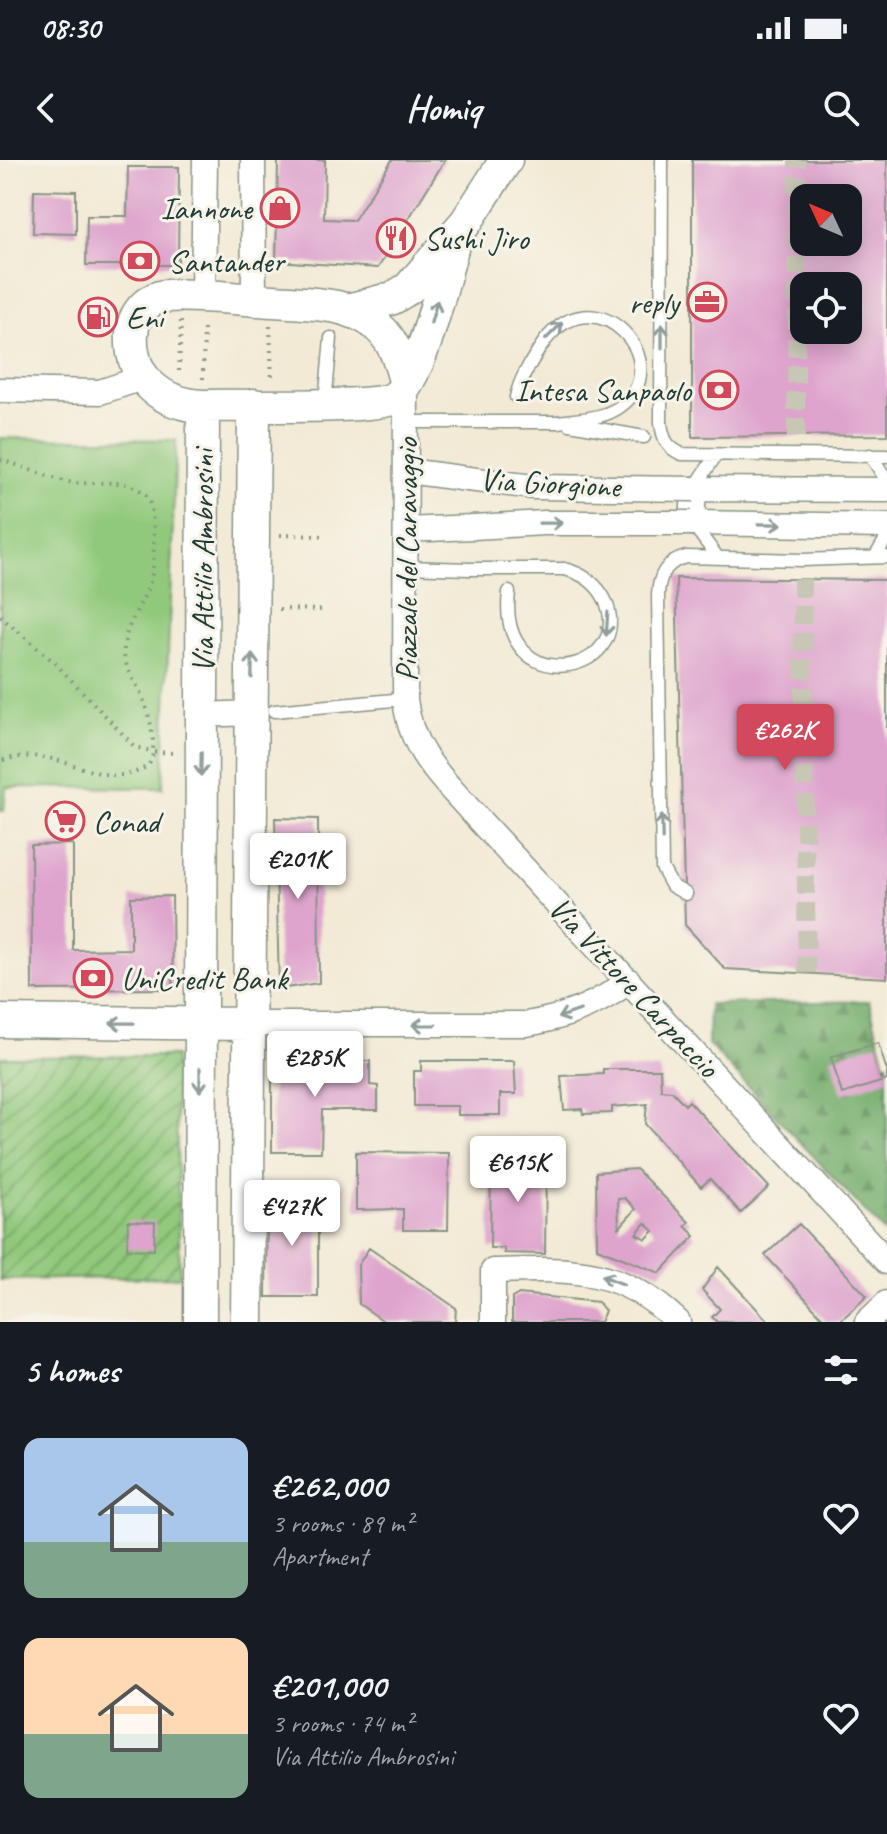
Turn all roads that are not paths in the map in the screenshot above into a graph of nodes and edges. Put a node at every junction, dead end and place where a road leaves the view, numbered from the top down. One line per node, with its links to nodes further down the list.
1 (205, 160): 6 (street)
2 (253, 160): 7 (street)
3 (506, 160): 5 (street)
4 (662, 160): 20 (lane, one-way to 4)
5 (455, 238): 8 (street); 11 (street, one-way to 5)
6 (192, 308): 7 (street, Piazzale del Caravaggio); 10 (street, Piazzale del Caravaggio)
7 (262, 310): 8 (street, Piazzale del Caravaggio)
8 (348, 310): 11 (street, Piazzale del Caravaggio)
9 (331, 338): 15 (lane)
10 (142, 378): 12 (street); 16 (street, Piazzale del Caravaggio)
11 (406, 384): 15 (street, Piazzale del Caravaggio); 17 (street, Piazzale del Caravaggio)
12 (0, 390)
13 (263, 393): 15 (street, Piazzale del Caravaggio); 16 (street, Piazzale del Caravaggio); 36 (street, Via Attilio Ambrosini, one-way to 13)
14 (516, 397): 18 (lane, one-way to 18)
15 (325, 404)
16 (203, 406): 37 (street, Via Attilio Ambrosini)
17 (407, 422): 18 (lane, bridge); 23 (street, Piazzale del Caravaggio)
18 (559, 422): 19 (lane)
19 (644, 437)
20 (716, 455): 21 (lane); 25 (lane)
21 (870, 455): 22 (lane); 24 (lane)
22 (887, 456)
23 (407, 471): 25 (street, Via Giorgione, bridge); 29 (street, Piazzale del Caravaggio)
24 (887, 481)
25 (694, 489): 26 (street, Via Giorgione); 27 (street)
26 (887, 490)
27 (692, 523): 28 (street, Via Giorgione, one-way to 28); 29 (street, Via Giorgione, one-way to 27, bridge); 32 (lane)
28 (887, 526)
29 (406, 530): 33 (street, Piazzale del Caravaggio)
30 (887, 537): 31 (lane)
31 (881, 557): 32 (lane)
32 (718, 558): 38 (lane, one-way to 32)
33 (406, 567): 34 (lane, one-way to 34, bridge); 35 (street, Piazzale del Caravaggio)
34 (509, 592)
35 (405, 699): 36 (lane, Piazzale del Caravaggio); 39 (street, Via Vittore Carpaccio)
36 (262, 712): 37 (street, Via Attilio Ambrosini); 42 (street, Via Attilio Ambrosini)
37 (201, 715): 41 (street, Via Attilio Ambrosini, one-way to 41)
38 (686, 894)
39 (629, 981): 42 (street, one-way to 42); 43 (street, Via Vittore Carpaccio)
40 (0, 1021): 41 (street, one-way to 40)
41 (200, 1024): 42 (street); 45 (street, Via Attilio Ambrosini, one-way to 45)
42 (249, 1024): 46 (street, Via Attilio Ambrosini)
43 (887, 1262)
44 (887, 1303): 49 (street)
45 (200, 1322)
46 (247, 1322)
47 (493, 1322): 48 (street, one-way to 47)
48 (678, 1322)
49 (867, 1322)

